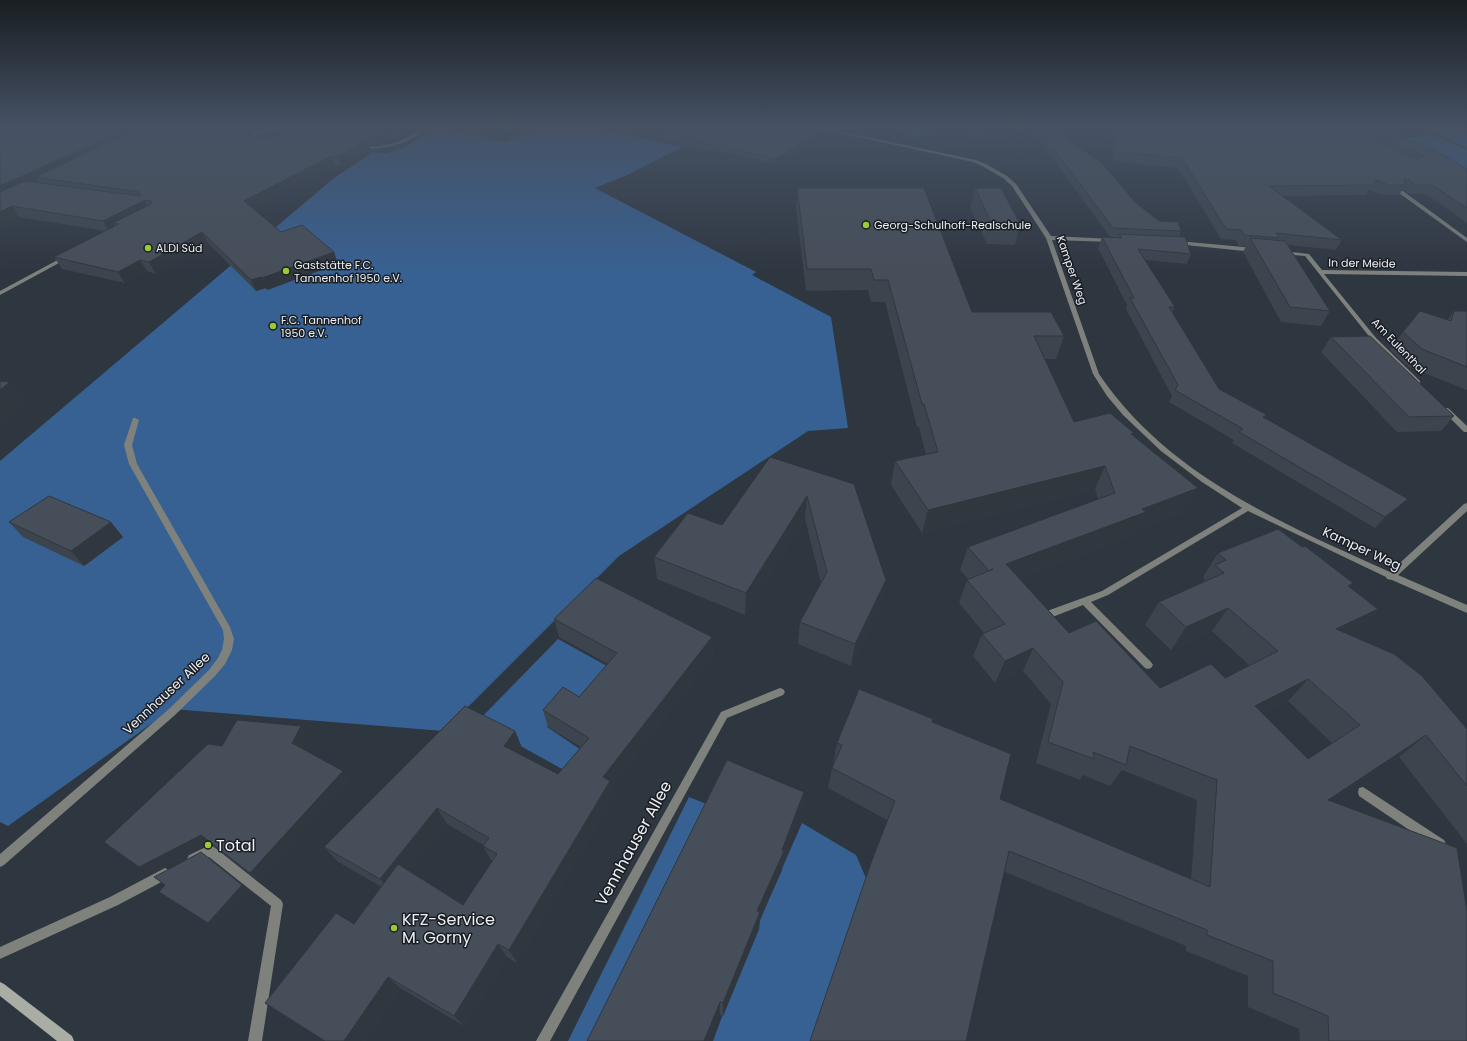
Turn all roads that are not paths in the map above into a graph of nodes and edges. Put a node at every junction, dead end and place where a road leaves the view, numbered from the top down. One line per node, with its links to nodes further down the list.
1 (1003, 176): 3 (street, Kamper Weg)
2 (1401, 192): 4 (street)
3 (1049, 238): 5 (street); 18 (street, Kamper Weg)
4 (1467, 240)
5 (1118, 241)
6 (1171, 243): 7 (street)
7 (1262, 251)
8 (1277, 252): 10 (street, In der Meide)
9 (72, 255): 12 (street)
10 (1320, 272): 11 (street, In der Meide); 13 (street, Am Eulenthal)
11 (1467, 274)
12 (0, 292)
13 (1422, 386)
14 (1438, 402): 16 (street)
15 (135, 420): 27 (street, Vennhauser Allee)
16 (1467, 430)
17 (1467, 506): 19 (street)
18 (1248, 508): 19 (street, Kamper Weg); 20 (street)
19 (1390, 576): 21 (street, Kamper Weg)
20 (1084, 600): 22 (street); 23 (street)
21 (1467, 609)
22 (1050, 614)
23 (1148, 665)
24 (780, 692): 32 (street, Vennhauser Allee)
25 (1363, 792): 26 (street)
26 (1452, 852)
27 (0, 860)
28 (0, 953): 31 (street)
29 (0, 988): 30 (main road)
30 (67, 1041)
31 (255, 1041)
32 (543, 1041)

